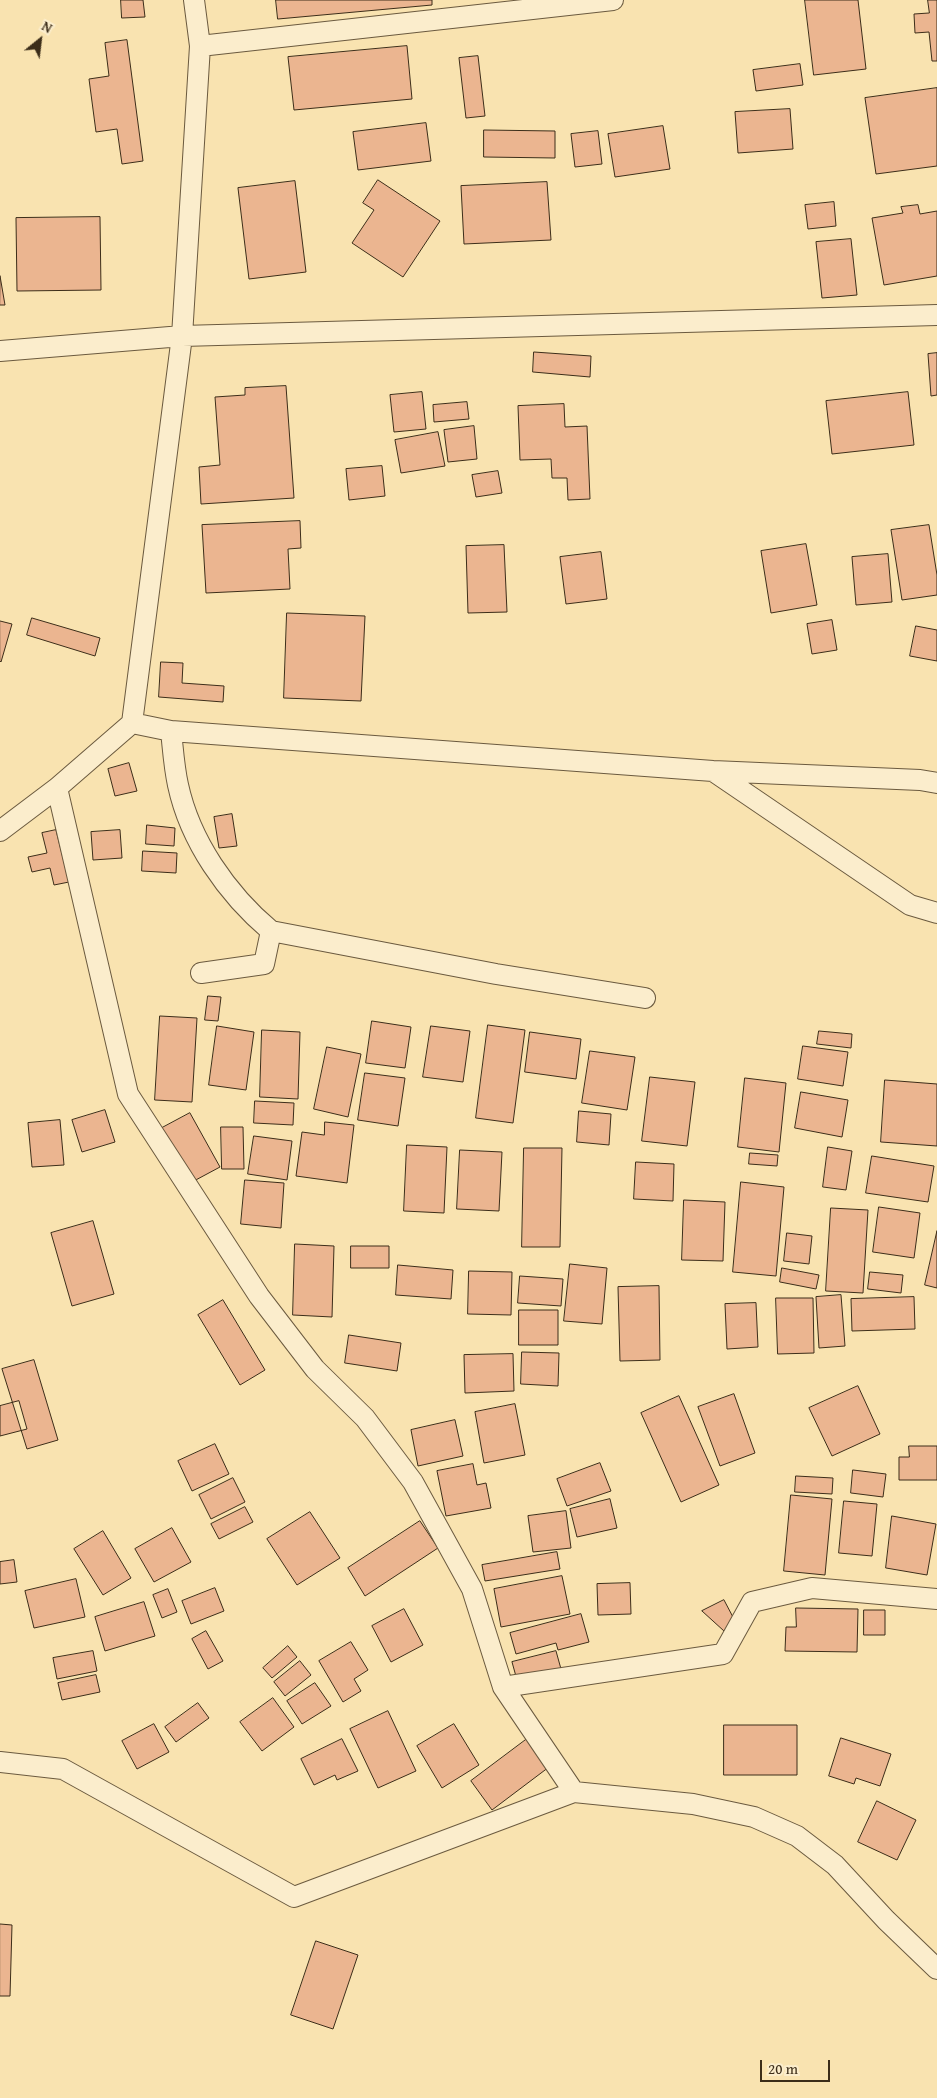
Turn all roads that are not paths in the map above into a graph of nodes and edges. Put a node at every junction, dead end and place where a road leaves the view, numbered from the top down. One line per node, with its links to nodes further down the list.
1 (194, 0): 3 (street)
2 (613, 0): 3 (street)
3 (200, 46): 5 (street)
4 (937, 315): 5 (street)
5 (182, 336): 6 (street); 7 (street)
6 (0, 351)
7 (132, 723): 8 (street); 11 (street)
8 (171, 732): 9 (street); 14 (street)
9 (713, 771): 10 (street); 13 (street)
10 (937, 782)
11 (56, 788): 12 (street); 18 (street)
12 (0, 831)
13 (937, 913)
14 (271, 931): 15 (street); 16 (street)
15 (201, 973)
16 (645, 998)
17 (937, 1599): 18 (street)
18 (503, 1687): 20 (street)
19 (0, 1762): 20 (street)
20 (574, 1792): 21 (street)
21 (937, 1969)

